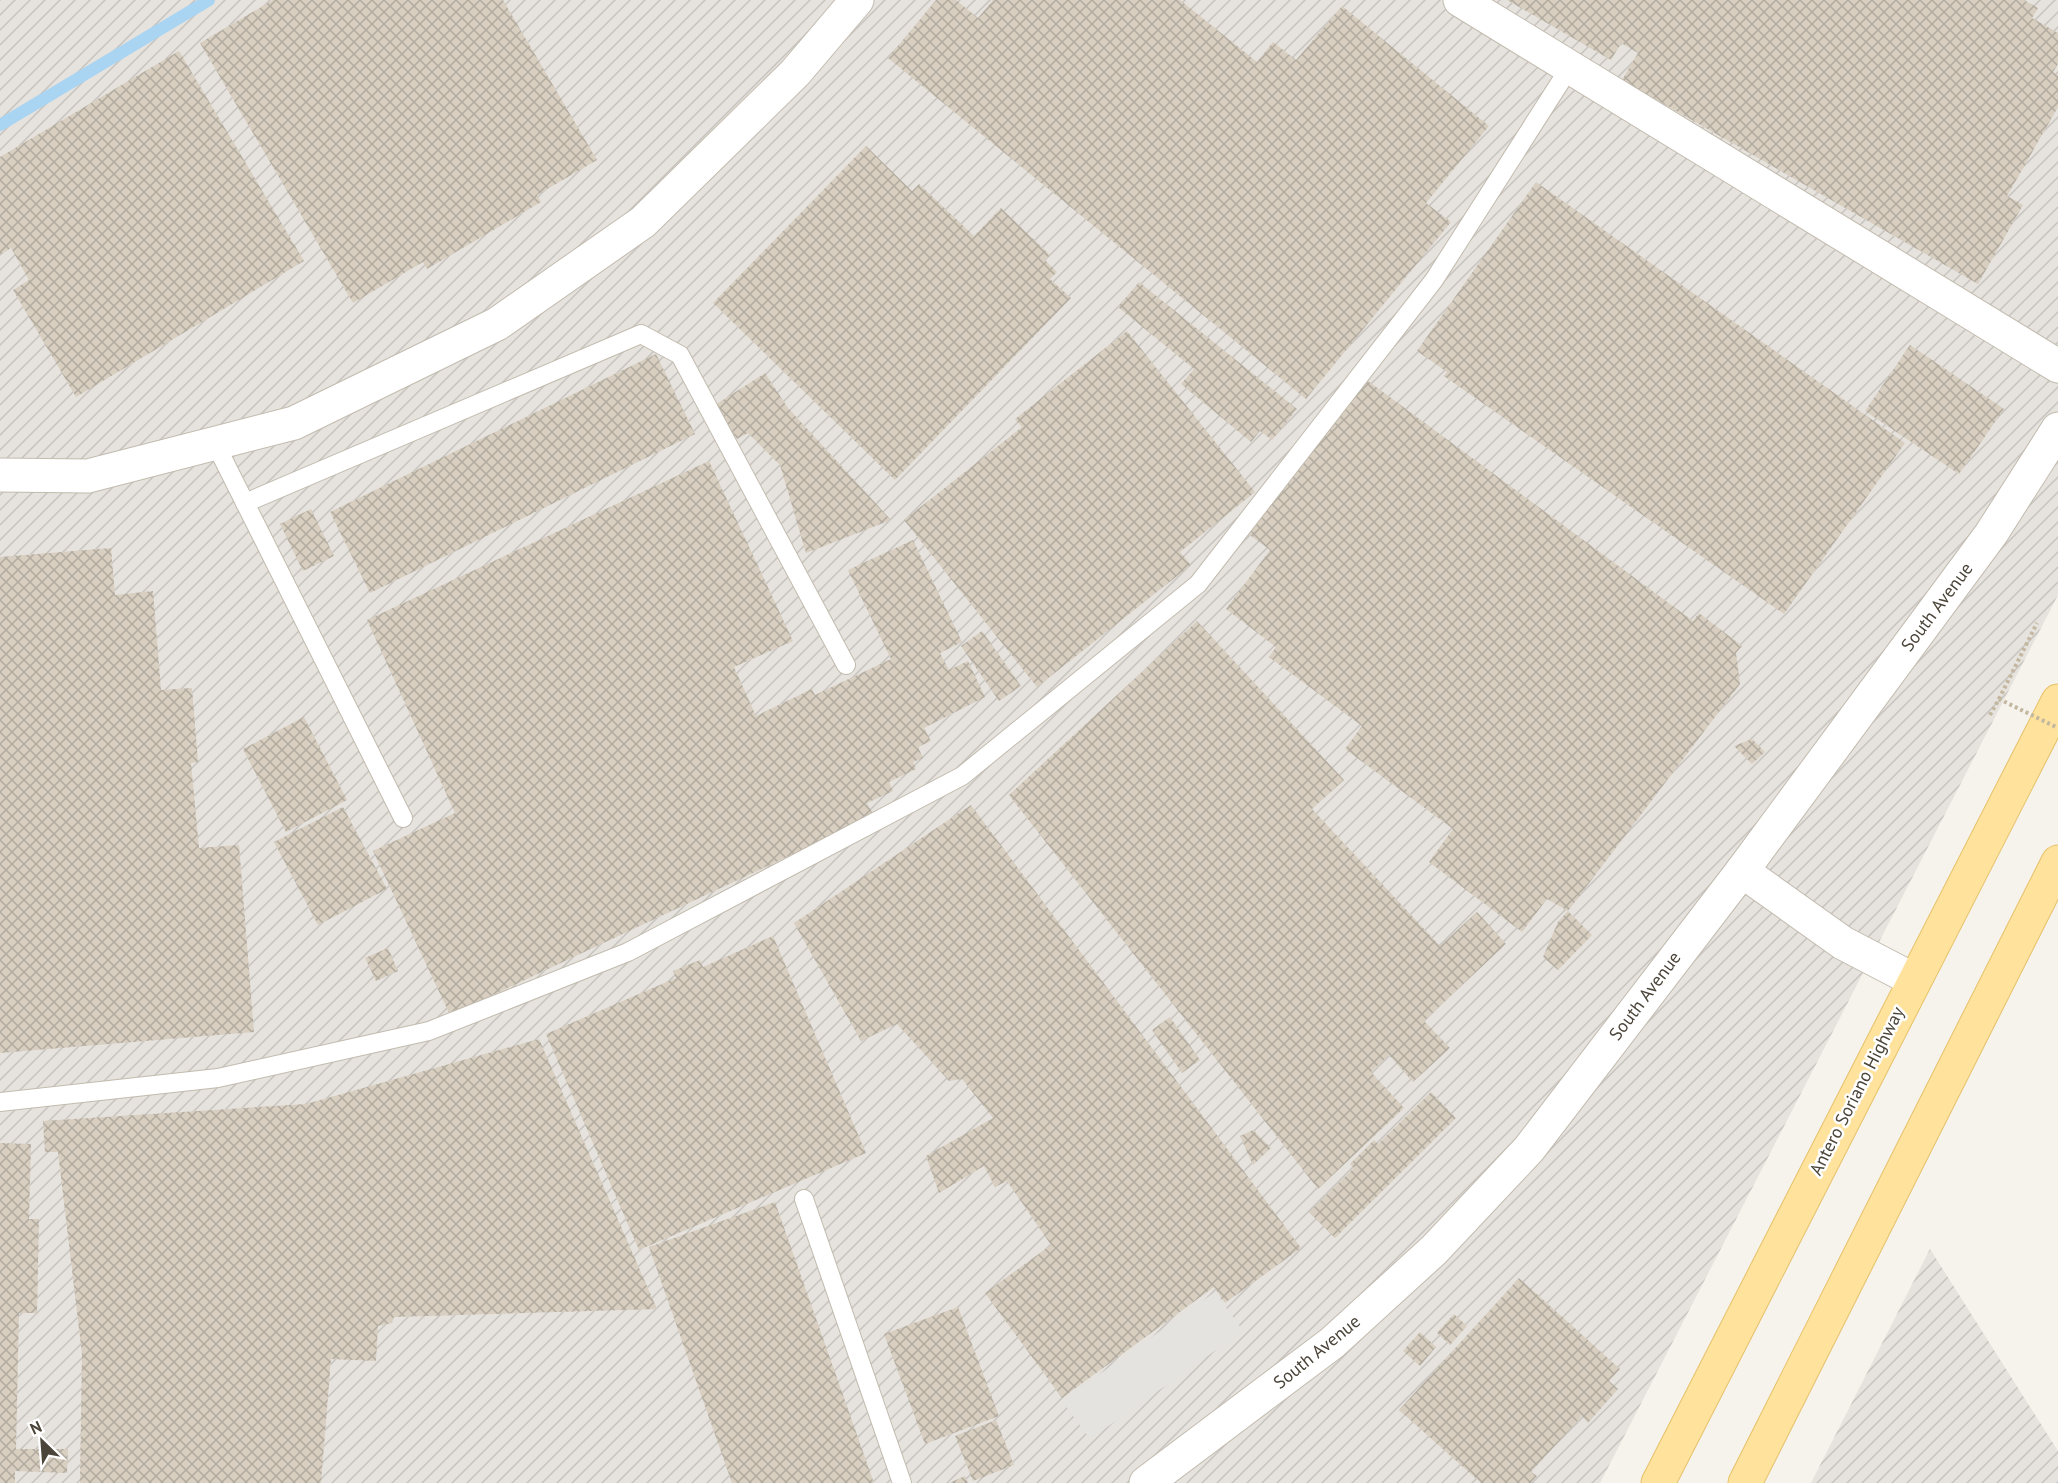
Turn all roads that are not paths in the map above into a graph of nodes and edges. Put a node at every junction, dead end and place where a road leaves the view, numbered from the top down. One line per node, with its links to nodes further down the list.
1 (857, 0): 6 (street)
2 (1460, 0): 3 (street)
3 (1570, 67): 4 (street); 15 (lane)
4 (2058, 366)
5 (2058, 429): 13 (street, South Avenue)
6 (215, 443): 7 (street); 8 (lane)
7 (0, 475)
8 (245, 503): 9 (lane); 11 (lane)
9 (846, 665)
10 (2058, 701): 14 (main road, Antero Soriano Highway)
11 (403, 818)
12 (2058, 862): 20 (main road)
13 (1742, 871): 14 (street); 18 (street, South Avenue)
14 (1914, 980): 19 (main road, Antero Soriano Highway)
15 (0, 1101)
16 (804, 1199): 17 (lane)
17 (902, 1483)
18 (1146, 1483)
19 (1658, 1483)
20 (1744, 1483)

